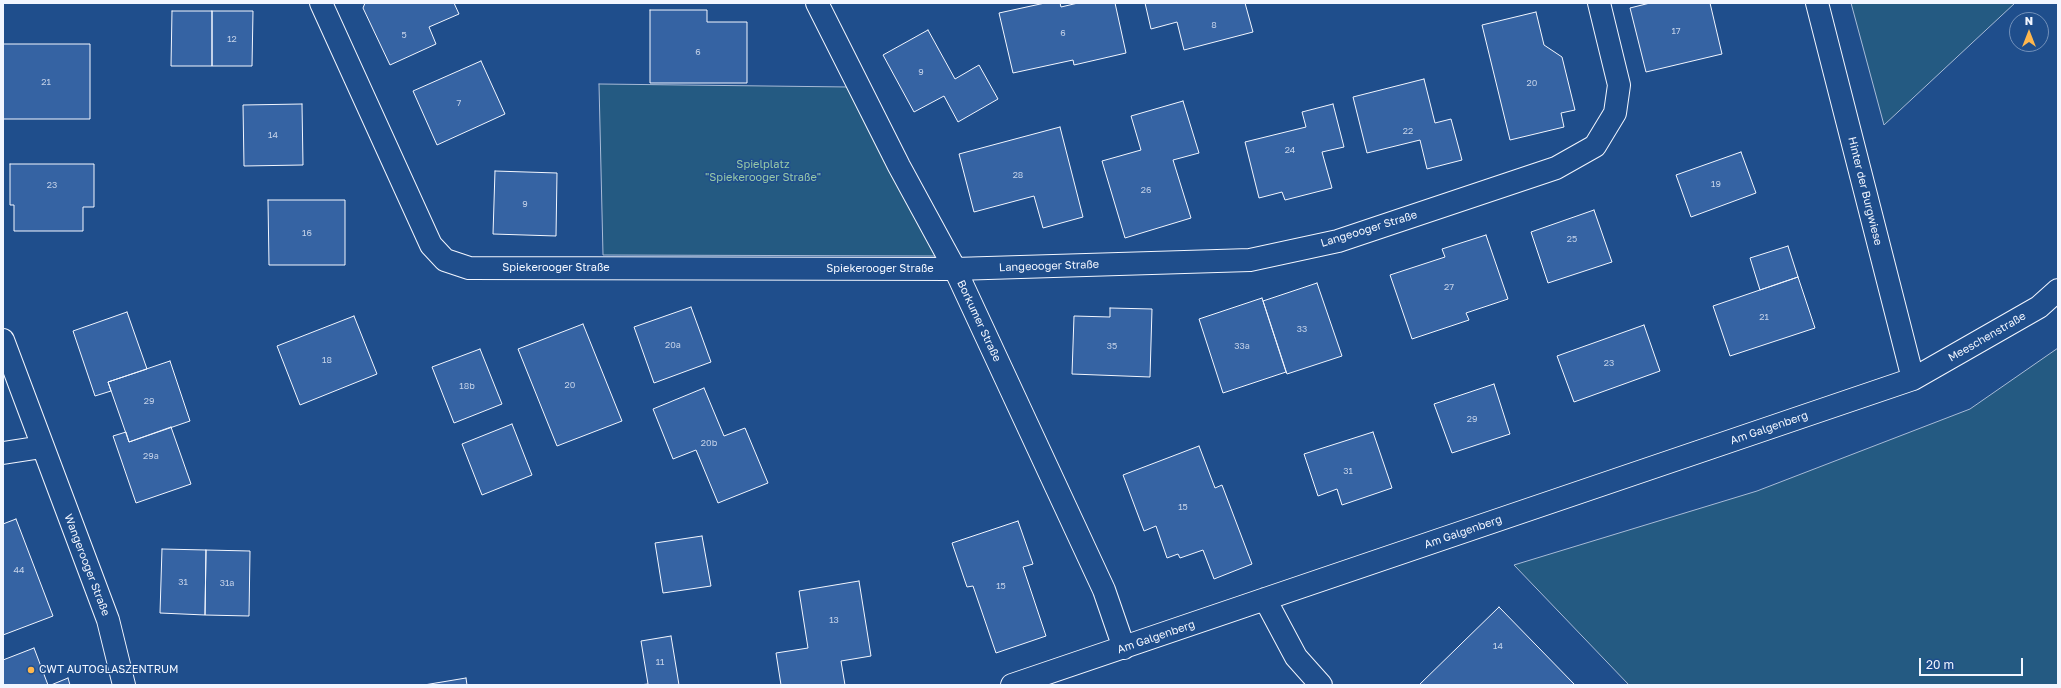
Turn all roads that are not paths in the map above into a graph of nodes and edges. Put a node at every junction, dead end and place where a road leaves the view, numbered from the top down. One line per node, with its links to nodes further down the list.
1 (321, 3): 5 (street, Spiekerooger Straße)
2 (817, 3): 5 (street, Borkumer Straße)
3 (1600, 3): 5 (street, Langeooger Straße)
4 (1817, 3): 8 (street, Hinter der Burgwiese)
5 (955, 269): 12 (street, Borkumer Straße)
6 (2058, 290): 8 (street, Meeschenstraße)
7 (3, 340): 9 (street, Wangerooger Straße)
8 (1913, 379): 11 (street, Am Galgenberg)
9 (42, 448): 10 (street); 13 (street, Wangerooger Straße)
10 (3, 453)
11 (1265, 600): 12 (street, Am Galgenberg); 15 (street)
12 (1124, 648): 14 (street, Am Galgenberg)
13 (124, 685)
14 (1012, 685)
15 (1321, 685)

